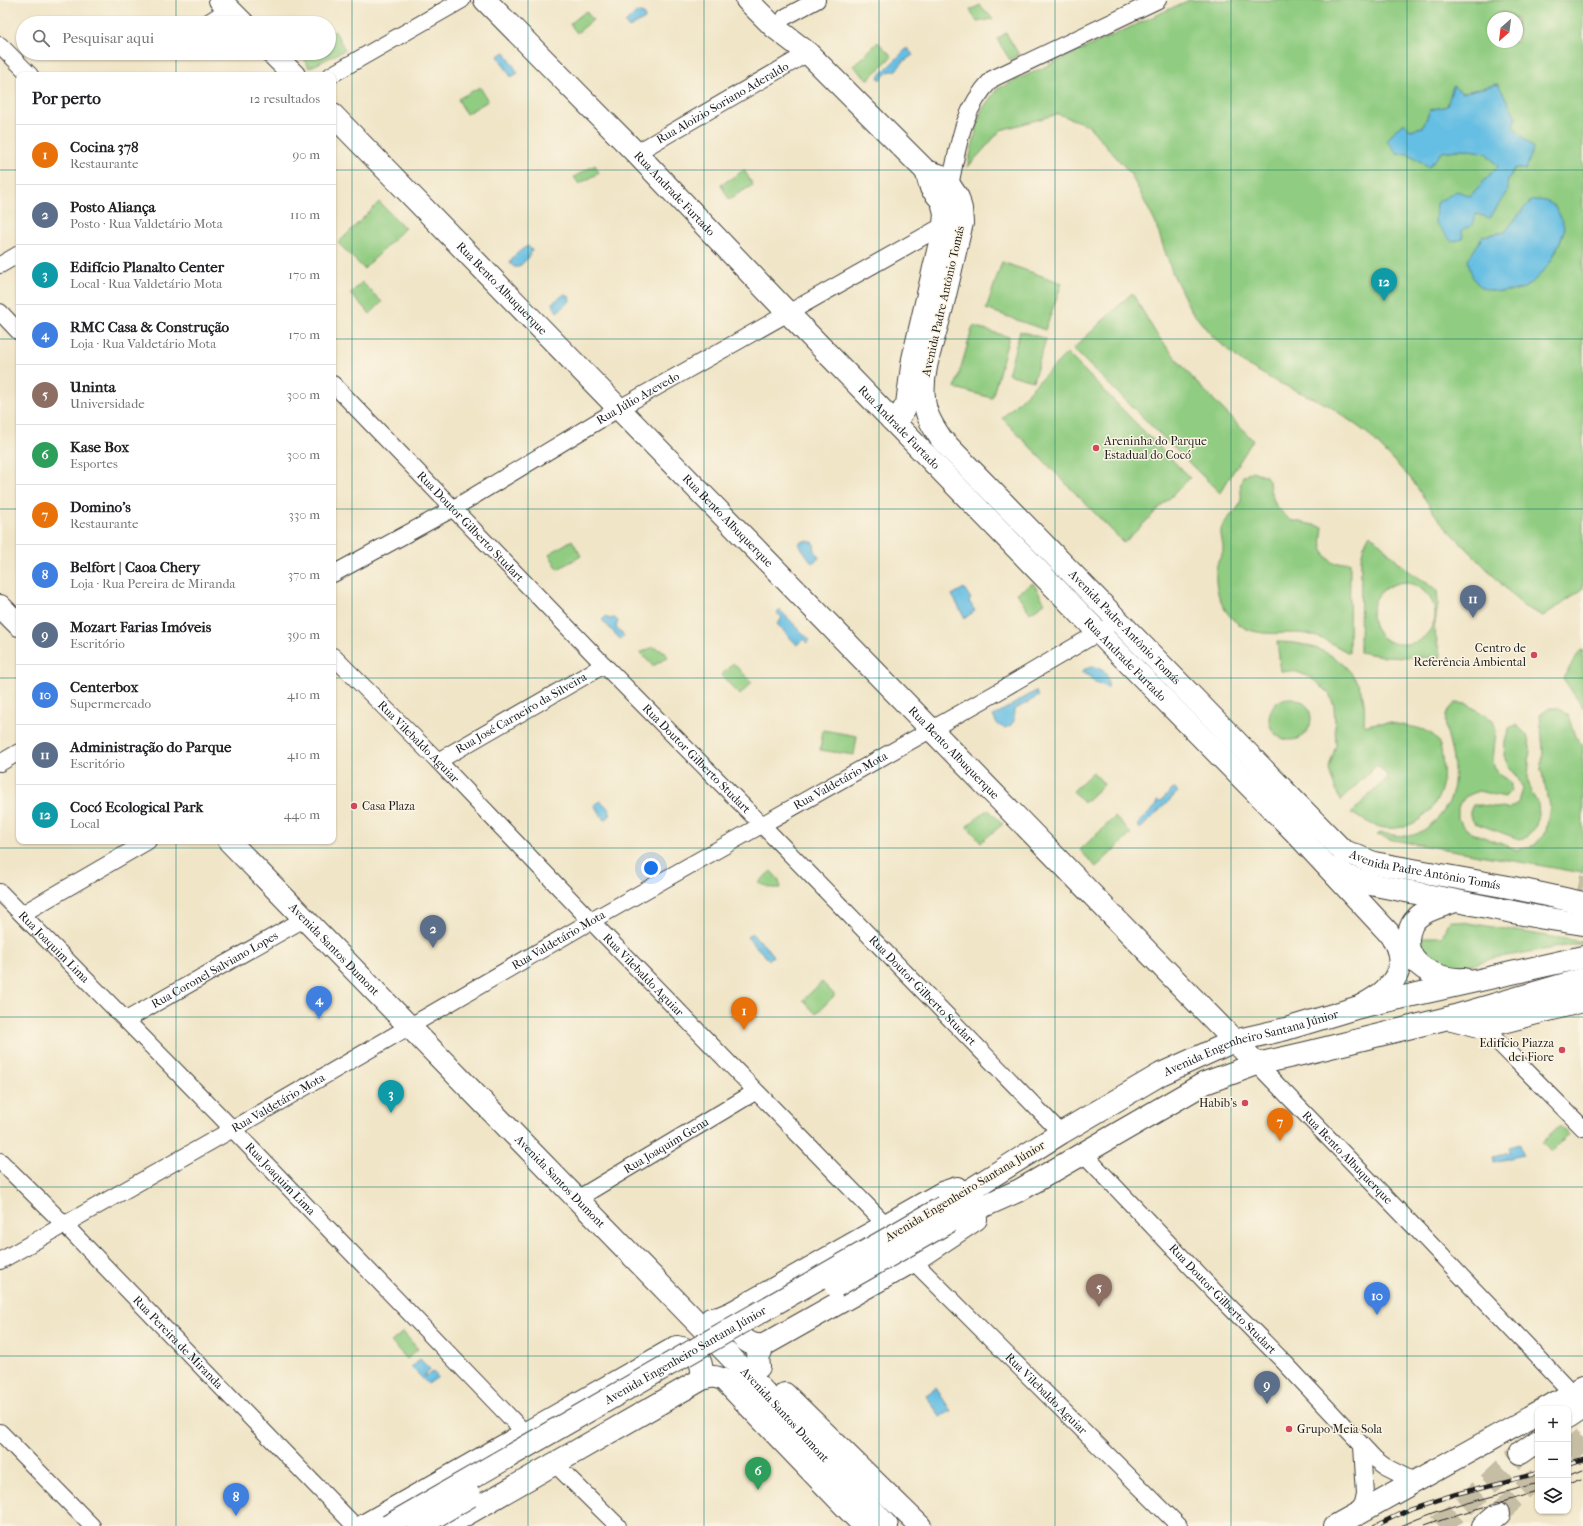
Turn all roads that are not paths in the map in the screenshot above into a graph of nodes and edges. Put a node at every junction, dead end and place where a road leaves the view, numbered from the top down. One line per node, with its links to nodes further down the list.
1 (462, 0): 15 (street)
2 (485, 0): 17 (main road, Rua Andrade Furtado)
3 (747, 0): 11 (main road, Avenida Padre Antônio Tomás)
4 (768, 0): 9 (main road, Avenida Padre Antônio Tomás)
5 (817, 0): 9 (street)
6 (1158, 0): 19 (street)
7 (231, 11): 8 (street)
8 (221, 16)
9 (785, 17): 11 (main road, Avenida Padre Antônio Tomás)
10 (0, 45): 13 (street)
11 (808, 52): 17 (street, Rua Aloizio Soriano Aderaldo); 18 (main road, Avenida Padre Antônio Tomás)
12 (279, 60): 14 (main road)
13 (27, 72)
14 (291, 72)
15 (336, 72)
16 (336, 118): 30 (main road, Rua Bento Albuquerque)
17 (636, 153): 25 (main road, Rua Andrade Furtado)
18 (926, 171): 19 (main road, Avenida Padre Antônio Tomás); 20 (main road, Avenida Padre Antônio Tomás)
19 (950, 186): 26 (main road, Avenida Padre Antônio Tomás)
20 (944, 225): 23 (main road, Avenida Padre Antônio Tomás); 25 (street, Rua Júlio Azevedo)
21 (16, 256): 22 (street)
22 (0, 265)
23 (934, 270): 26 (main road); 28 (main road, Avenida Padre Antônio Tomás)
24 (0, 312): 27 (street)
25 (788, 313): 30 (street, Rua Júlio Azevedo); 31 (main road, Rua Andrade Furtado)
26 (937, 324): 28 (main road); 35 (main road, Avenida Padre Antônio Tomás)
27 (16, 329)
28 (913, 359): 31 (main road, Avenida Padre Antônio Tomás)
29 (336, 387): 32 (street, Rua Doutor Gilberto Studart)
30 (618, 409): 32 (street, Rua Júlio Azevedo); 40 (main road, Rua Bento Albuquerque)
31 (892, 418): 37 (main road, Rua Andrade Furtado)
32 (454, 508): 33 (street, Rua Júlio Azevedo); 39 (street, Rua Doutor Gilberto Studart)
33 (336, 572)
34 (0, 606): 36 (main road)
35 (1118, 621): 37 (street, Rua Valdetário Mota); 49 (main road, Avenida Padre Antônio Tomás)
36 (16, 622)
37 (1098, 632): 40 (street, Rua Valdetário Mota); 47 (main road, Rua Andrade Furtado)
38 (336, 659): 42 (street, Rua Vilebaldo Aguiar)
39 (604, 665): 42 (street, Rua José Carneiro da Silveira); 44 (street, Rua Doutor Gilberto Studart)
40 (932, 729): 44 (street, Rua Valdetário Mota); 64 (main road, Rua Bento Albuquerque)
41 (16, 754): 43 (street)
42 (438, 761): 53 (street, Rua Vilebaldo Aguiar)
43 (0, 763)
44 (762, 825): 53 (street, Rua Valdetário Mota); 69 (street, Rua Doutor Gilberto Studart)
45 (143, 844): 51 (street)
46 (232, 844): 52 (main road, Avenida Santos Dumont)
47 (1315, 853): 50 (main road, Avenida Padre Antônio Tomás); 59 (main road)
48 (0, 892): 51 (street, Rua Joaquim Lima)
49 (1581, 895)
50 (1455, 901): 54 (main road, Avenida Padre Antônio Tomás); 56 (main road)
51 (22, 914): 61 (street, Rua Joaquim Lima)
52 (304, 919): 61 (street, Rua Coronel Salviano Lopes); 62 (main road, Avenida Santos Dumont)
53 (591, 921): 62 (street, Rua Valdetário Mota); 66 (street, Rua Vilebaldo Aguiar)
54 (1583, 924)
55 (1583, 957): 56 (main road, Avenida Engenheiro Santana Júnior)
56 (1501, 975): 59 (main road, Avenida Engenheiro Santana Júnior)
57 (1583, 979): 60 (main road, Avenida Engenheiro Santana Júnior)
58 (1583, 1001): 63 (main road)
59 (1359, 1007): 64 (main road, Avenida Engenheiro Santana Júnior)
60 (1448, 1018): 63 (main road); 65 (main road, Avenida Engenheiro Santana Júnior)
61 (126, 1020): 68 (street, Rua Joaquim Lima)
62 (408, 1026): 68 (street, Rua Valdetário Mota); 74 (main road, Avenida Santos Dumont)
63 (1483, 1027): 67 (street)
64 (1234, 1041): 65 (main road, Rua Bento Albuquerque); 69 (main road, Avenida Engenheiro Santana Júnior)
65 (1257, 1064): 70 (main road, Avenida Engenheiro Santana Júnior); 86 (street, Rua Bento Albuquerque)
66 (756, 1092): 74 (street, Rua Joaquim Genu); 77 (street, Rua Vilebaldo Aguiar)
67 (1583, 1128)
68 (233, 1129): 76 (street, Rua Valdetário Mota); 92 (street, Rua Joaquim Lima)
69 (1061, 1133): 72 (main road, Avenida Engenheiro Santana Júnior)
70 (1083, 1153): 73 (main road, Avenida Engenheiro Santana Júnior); 94 (street, Rua Doutor Gilberto Studart)
71 (0, 1161): 76 (street, Rua Pereira de Miranda)
72 (994, 1175): 75 (main road, Avenida Engenheiro Santana Júnior); 77 (main road)
73 (1020, 1190): 75 (main road, Avenida Engenheiro Santana Júnior); 79 (main road)
74 (577, 1199): 80 (main road, Avenida Santos Dumont)
75 (947, 1214): 102 (main road, Avenida Engenheiro Santana Júnior, bridge); 103 (main road, Avenida Engenheiro Santana Júnior, bridge)
76 (64, 1224): 78 (street, Rua Valdetário Mota); 100 (street, Rua Pereira de Miranda)
77 (887, 1226): 81 (main road)
78 (0, 1260)
79 (913, 1261): 83 (main road); 110 (street, Rua Vilebaldo Aguiar)
80 (686, 1311): 82 (main road); 107 (main road, Avenida Santos Dumont)
81 (733, 1312): 82 (main road); 83 (main road)
82 (711, 1319): 84 (main road)
83 (764, 1345): 84 (main road)
84 (760, 1367): 89 (main road)
85 (702, 1379): 92 (main road); 96 (main road); 106 (main road)
86 (1579, 1396): 87 (main road); 88 (main road)
87 (1552, 1406)
88 (1571, 1412)
89 (805, 1414): 108 (main road); 109 (main road)
90 (1535, 1415): 97 (main road)
91 (0, 1432): 99 (street)
92 (525, 1433): 101 (main road)
93 (1537, 1442): 95 (main road)
94 (1362, 1446): 97 (street, Rua Doutor Gilberto Studart); 98 (street)
95 (1521, 1454)
96 (555, 1464): 104 (main road); 105 (street)
97 (1416, 1482): 98 (main road)
98 (1356, 1515): 111 (main road)
99 (92, 1526)
100 (355, 1526)
101 (363, 1526)
102 (388, 1526)
103 (419, 1526)
104 (446, 1526)
105 (618, 1526)
106 (864, 1526)
107 (887, 1526)
108 (901, 1526)
109 (920, 1526)
110 (1179, 1526)
111 (1335, 1526)

